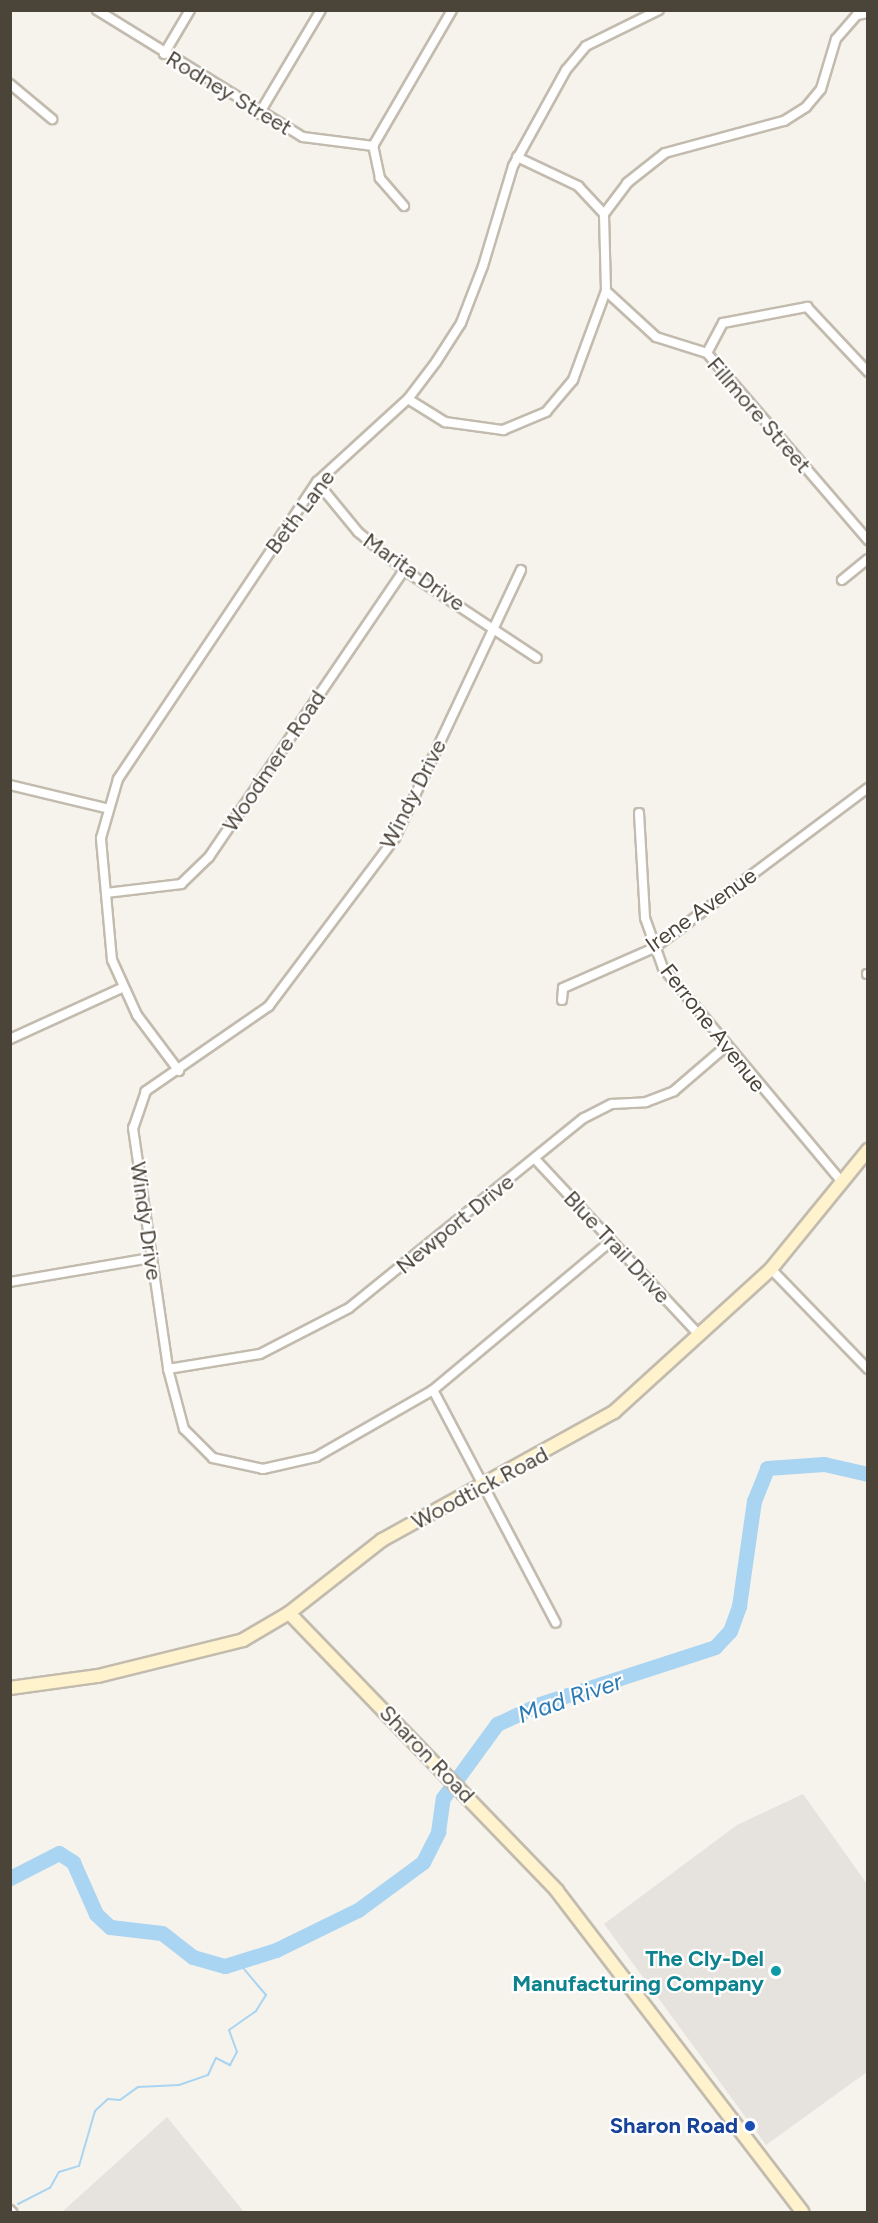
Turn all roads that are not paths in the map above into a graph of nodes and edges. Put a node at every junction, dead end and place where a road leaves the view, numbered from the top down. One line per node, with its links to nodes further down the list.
1 (97, 10): 8 (street, Rodney Street)
2 (190, 10): 8 (street)
3 (321, 10): 10 (street)
4 (452, 10): 12 (street)
5 (659, 10): 13 (street, Beth Lane)
6 (854, 13): 7 (street); 15 (street)
7 (867, 13)
8 (164, 54): 10 (street, Rodney Street)
9 (10, 84): 11 (street)
10 (259, 114): 12 (street, Rodney Street)
11 (52, 119)
12 (373, 146): 14 (street)
13 (517, 157): 15 (street); 19 (street, Beth Lane)
14 (404, 206)
15 (604, 213): 16 (street)
16 (606, 291): 17 (street, Fillmore Street); 19 (street)
17 (707, 353): 18 (street); 21 (street, Fillmore Street)
18 (867, 372)
19 (408, 399): 20 (street, Beth Lane)
20 (317, 482): 23 (street, Marita Drive); 30 (street, Beth Lane)
21 (867, 540)
22 (867, 559): 25 (street)
23 (404, 570): 26 (street, Marita Drive); 32 (street, Woodmere Road)
24 (521, 570): 26 (street, Windy Drive)
25 (842, 580)
26 (495, 627): 27 (street); 38 (street, Windy Drive)
27 (537, 658)
28 (10, 785): 30 (street)
29 (867, 788): 33 (street, Irene Avenue)
30 (105, 808): 32 (street, Beth Lane)
31 (639, 813): 33 (street, Ferrone Avenue)
32 (105, 893): 34 (street, Beth Lane)
33 (654, 948): 35 (street, Irene Avenue); 37 (street, Ferrone Avenue)
34 (124, 987): 36 (street); 38 (street, Beth Lane)
35 (562, 999)
36 (10, 1039)
37 (724, 1048): 40 (street, Newport Drive); 41 (street, Ferrone Avenue)
38 (179, 1071): 43 (street, Windy Drive)
39 (867, 1150): 41 (main road, Woodtick Road)
40 (536, 1160): 42 (street, Blue Trail Drive); 47 (street, Newport Drive)
41 (842, 1182): 44 (main road, Woodtick Road)
42 (611, 1241): 46 (street, Blue Trail Drive); 49 (street, Windy Drive)
43 (152, 1258): 45 (street); 47 (street, Windy Drive)
44 (771, 1269): 46 (main road, Woodtick Road); 48 (street)
45 (10, 1282)
46 (699, 1335): 50 (main road, Woodtick Road)
47 (168, 1369): 49 (street, Windy Drive)
48 (867, 1369)
49 (433, 1390): 50 (street)
50 (484, 1486): 51 (main road, Woodtick Road); 52 (street)
51 (289, 1613): 53 (main road, Woodtick Road); 54 (main road, Sharon Road)
52 (556, 1623)
53 (10, 1688)
54 (802, 2212)

